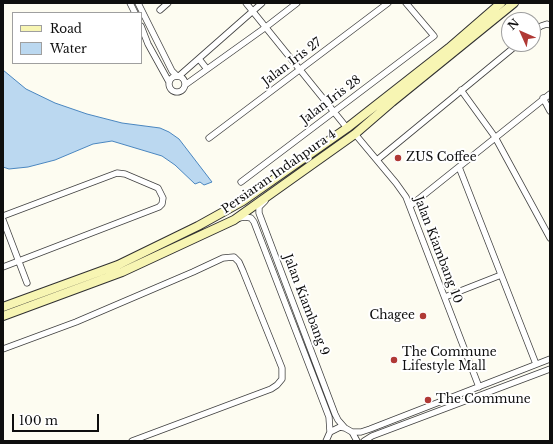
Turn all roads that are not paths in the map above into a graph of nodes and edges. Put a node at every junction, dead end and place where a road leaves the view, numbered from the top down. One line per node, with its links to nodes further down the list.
1 (130, 3): 13 (street)
2 (138, 3): 20 (street)
3 (168, 3): 11 (street)
4 (246, 3): 12 (street)
5 (262, 3): 12 (street)
6 (297, 3): 14 (street)
7 (388, 3): 19 (street, Jalan Iris 27)
8 (406, 3): 26 (street, Jalan Iris 28)
9 (501, 3): 28 (street, Persiaran Indahpura 4)
10 (514, 3): 29 (street, Persiaran Indahpura 4)
11 (160, 10)
12 (253, 11): 14 (street); 17 (street)
13 (134, 12)
14 (266, 27): 18 (street); 19 (street)
15 (142, 29): 21 (street)
16 (508, 52): 23 (street)
17 (200, 59): 18 (street); 20 (street)
18 (207, 69): 22 (street)
19 (300, 69): 26 (street); 31 (street, Jalan Iris 27)
20 (178, 76): 21 (street); 22 (street)
21 (169, 82): 22 (street)
22 (185, 85)
23 (461, 90): 30 (street); 32 (street)
24 (550, 94): 25 (street)
25 (543, 98): 27 (street); 30 (street)
26 (334, 111): 28 (street); 34 (street, Jalan Iris 28)
27 (550, 111)
28 (348, 128): 46 (street, Persiaran Indahpura 4)
29 (355, 134): 32 (street, Jalan Kiambang 10); 35 (street, Persiaran Indahpura 4)
30 (496, 137): 33 (street); 40 (street)
31 (208, 138)
32 (377, 160): 36 (street, Jalan Kiambang 10)
33 (459, 167): 36 (street); 43 (street)
34 (241, 182)
35 (273, 192): 39 (street, Persiaran Indahpura 4); 53 (street, Jalan Kiambang 9)
36 (410, 206): 45 (street, Jalan Kiambang 10)
37 (3, 216): 41 (street)
38 (3, 220): 41 (street)
39 (234, 220): 47 (street, Persiaran Indahpura 4); 54 (street, Jalan Kiambang 9)
40 (550, 238)
41 (19, 261): 42 (street); 44 (street)
42 (3, 267)
43 (501, 275): 45 (street); 50 (street)
44 (27, 283)
45 (445, 297): 52 (street, Jalan Kiambang 10)
46 (3, 307)
47 (3, 316)
48 (3, 349): 56 (street)
49 (550, 359): 50 (street)
50 (536, 364): 52 (street)
51 (550, 369): 59 (street)
52 (479, 387): 55 (street)
53 (345, 428): 54 (street); 55 (street)
54 (330, 432): 57 (street)
55 (352, 432): 58 (street)
56 (132, 441)
57 (326, 441)
58 (357, 441)
59 (364, 441)

